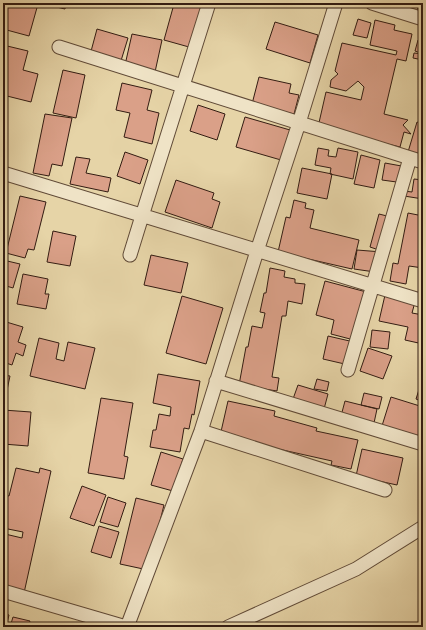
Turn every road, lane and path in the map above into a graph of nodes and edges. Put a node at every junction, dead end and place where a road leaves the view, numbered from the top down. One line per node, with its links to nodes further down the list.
1 (209, 3): 6 (street)
2 (336, 3): 7 (street)
3 (372, 3): 4 (street)
4 (423, 19)
5 (58, 47): 6 (street)
6 (183, 86): 7 (street); 11 (street)
7 (299, 123): 8 (street); 12 (street)
8 (410, 158): 9 (street); 14 (street)
9 (423, 162)
10 (3, 173): 11 (street)
11 (142, 216): 12 (street); 13 (street)
12 (257, 251): 14 (street); 17 (street)
13 (130, 255)
14 (372, 286): 15 (street); 16 (street)
15 (423, 301)
16 (348, 370)
17 (216, 381): 18 (street); 19 (street)
18 (201, 431): 20 (street); 24 (street)
19 (423, 444)
20 (385, 490)
21 (423, 527): 22 (street)
22 (417, 534): 25 (street)
23 (3, 591): 24 (street)
24 (127, 627)
25 (228, 627)

